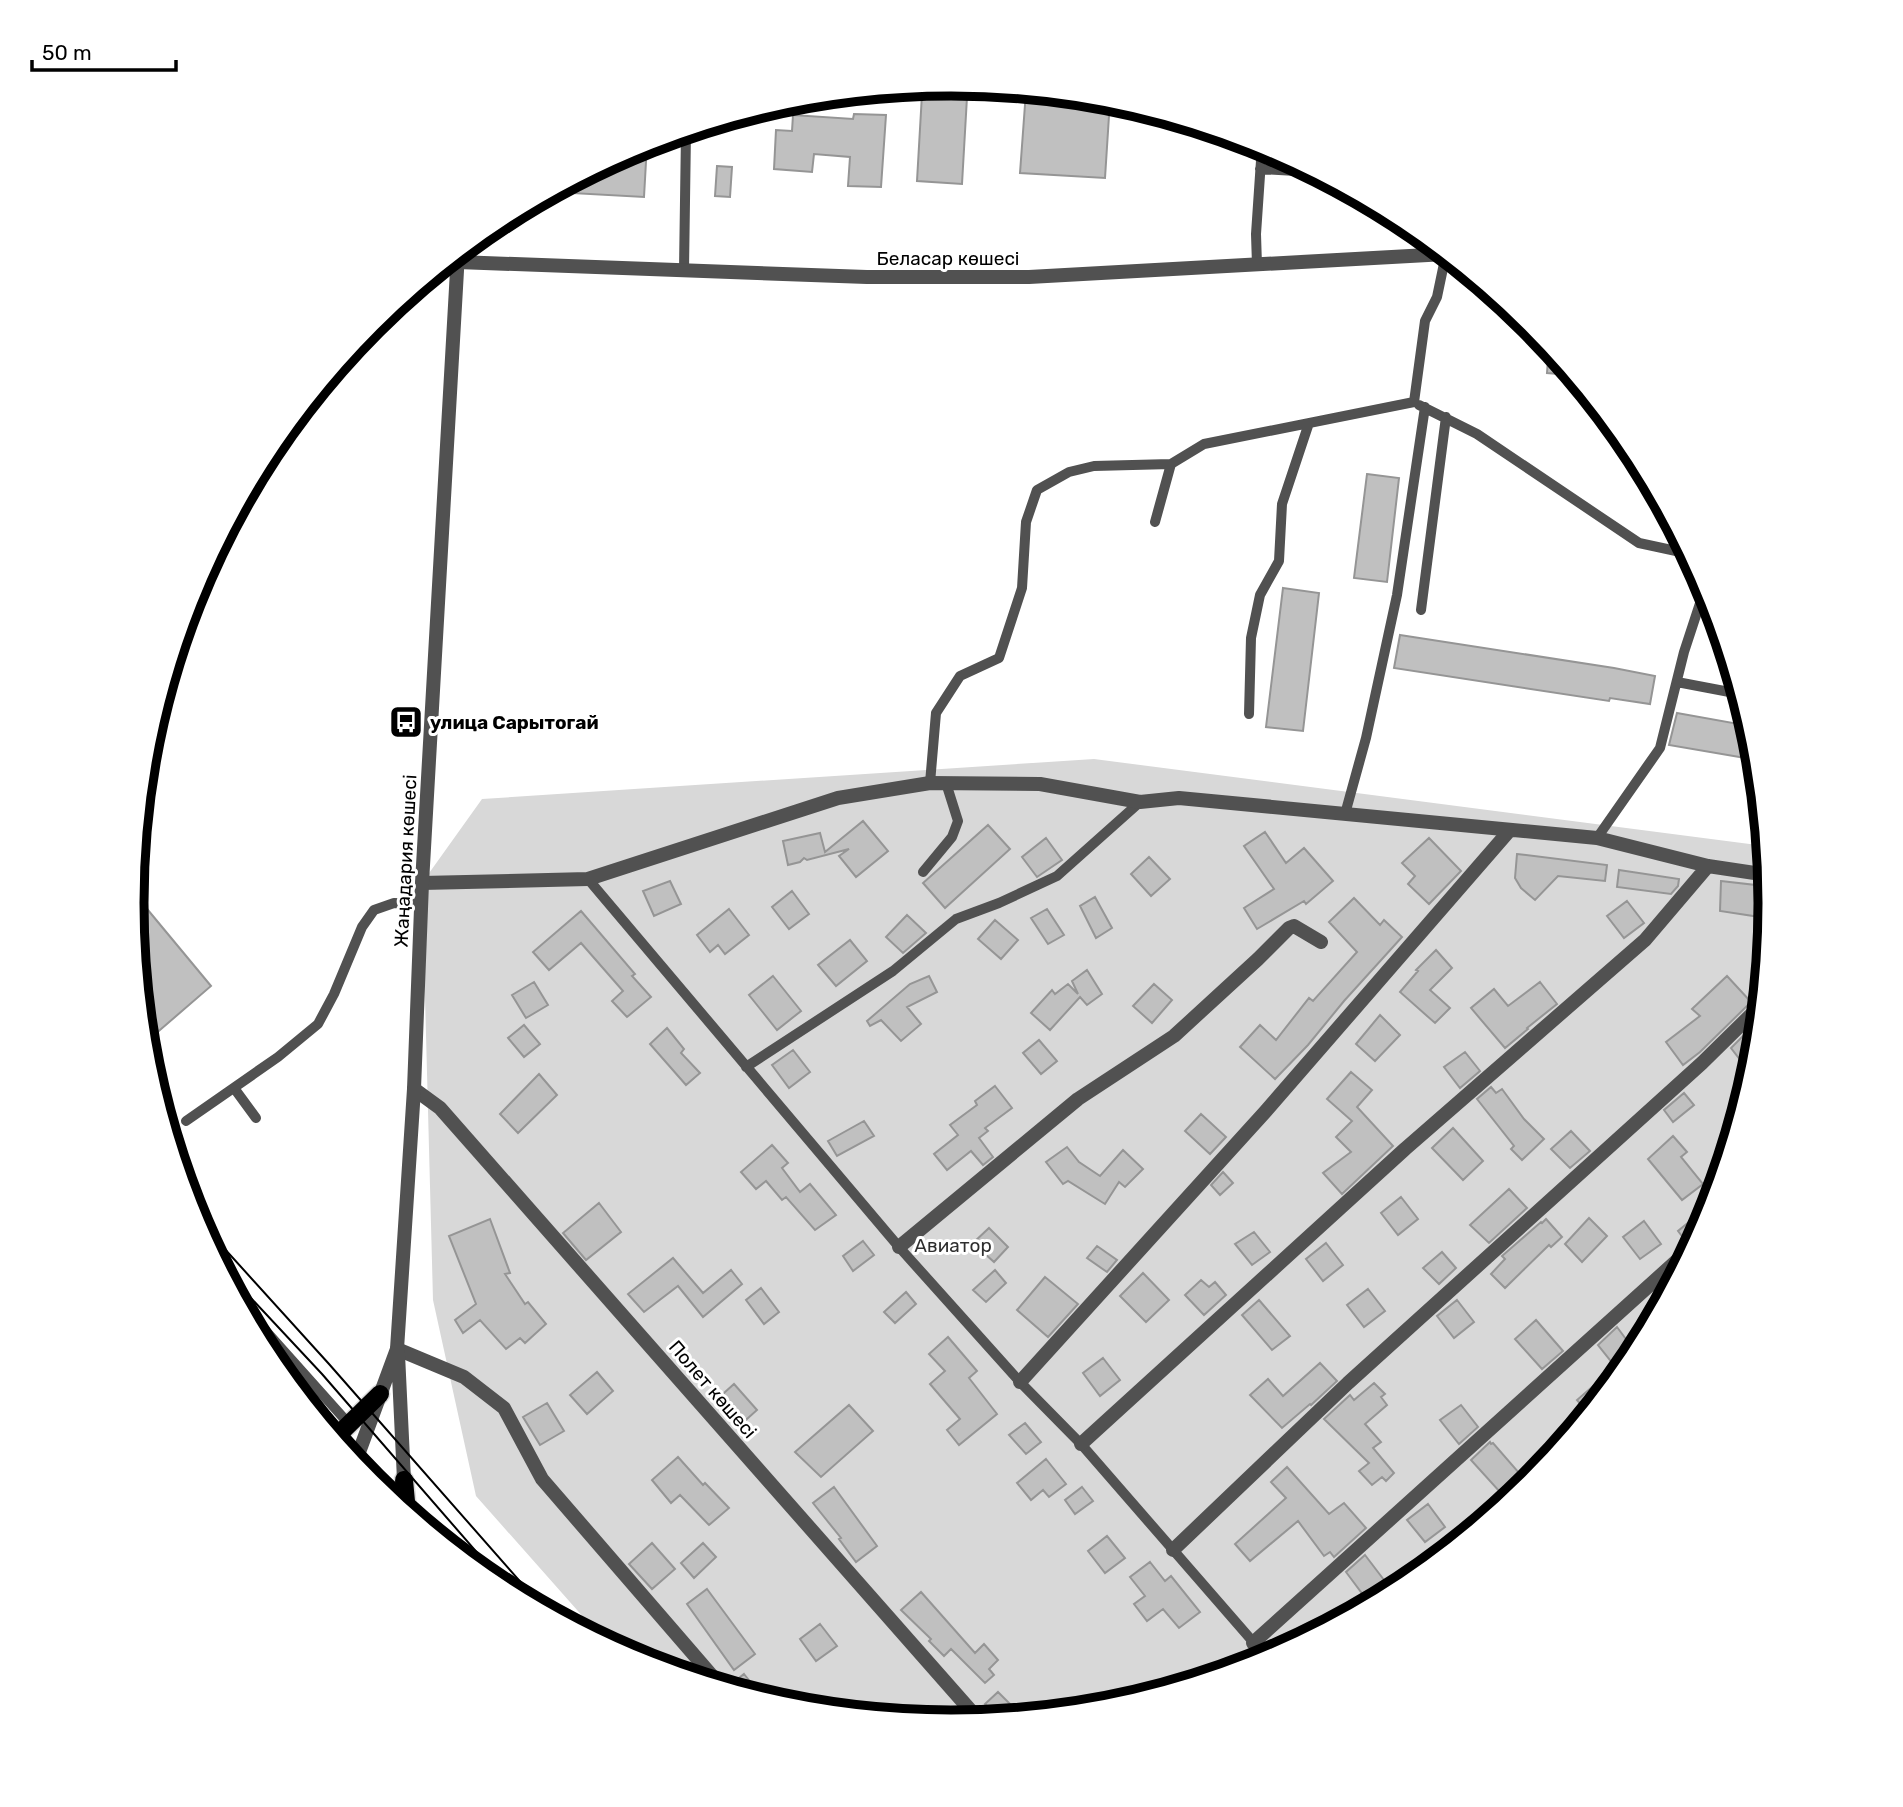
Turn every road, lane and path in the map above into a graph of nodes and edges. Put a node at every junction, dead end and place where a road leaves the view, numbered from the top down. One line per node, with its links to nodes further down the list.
1 (686, 141): 10 (lane)
2 (1261, 158): 3 (lane)
3 (1260, 169): 4 (lane); 8 (lane)
4 (1290, 171)
5 (1432, 255): 8 (street, Беласар көшесі)
6 (465, 259): 10 (street, Беласар көшесі)
7 (1444, 264): 11 (lane)
8 (1257, 265): 10 (street, Беласар көшесі)
9 (455, 268): 33 (street, Жаңадария көшесі)
10 (684, 270)
11 (1414, 402): 12 (lane); 14 (lane)
12 (1425, 407): 13 (lane); 26 (lane)
13 (1446, 417): 17 (lane); 19 (lane)
14 (1309, 423): 15 (lane); 22 (lane)
15 (1171, 464): 16 (lane); 23 (lane)
16 (1155, 522)
17 (1678, 551)
18 (1700, 603): 20 (lane)
19 (1421, 610)
20 (1677, 682): 21 (lane); 28 (lane)
21 (1730, 692)
22 (1249, 714)
23 (930, 783): 24 (street); 32 (street)
24 (946, 783): 25 (street); 30 (lane)
25 (1140, 802): 26 (street); 37 (lane)
26 (1345, 814): 27 (street)
27 (1510, 830): 28 (street); 46 (street)
28 (1597, 838): 29 (street)
29 (1708, 866): 31 (street); 50 (street)
30 (923, 872)
31 (1758, 874)
32 (588, 879): 33 (street); 37 (lane)
33 (422, 883): 34 (street, Жаңадария көшесі)
34 (421, 904): 38 (lane); 39 (street, Жаңадария көшесі)
35 (1321, 942): 42 (street)
36 (1751, 1015): 55 (street)
37 (746, 1067): 42 (lane)
38 (234, 1088): 40 (lane); 41 (lane)
39 (414, 1089): 45 (street, Жаңадария көшесі); 59 (street, Полет көшесі)
40 (256, 1118)
41 (186, 1121)
42 (899, 1247): 46 (lane)
43 (1676, 1262): 56 (street)
44 (269, 1335): 48 (lane)
45 (397, 1349): 47 (street, Жаңадария көшесі); 52 (street); 58 (street)
46 (1020, 1381): 50 (lane)
47 (380, 1394): 48 (main road); 51 (street, Жаңадария көшесі)
48 (349, 1424): 49 (main road)
49 (341, 1432)
50 (1081, 1444): 55 (lane)
51 (359, 1451)
52 (404, 1480): 53 (street); 54 (main road)
53 (400, 1492)
54 (406, 1497)
55 (1173, 1550): 56 (lane)
56 (1253, 1643): 57 (lane)
57 (1259, 1649)
58 (710, 1673)
59 (970, 1710)

